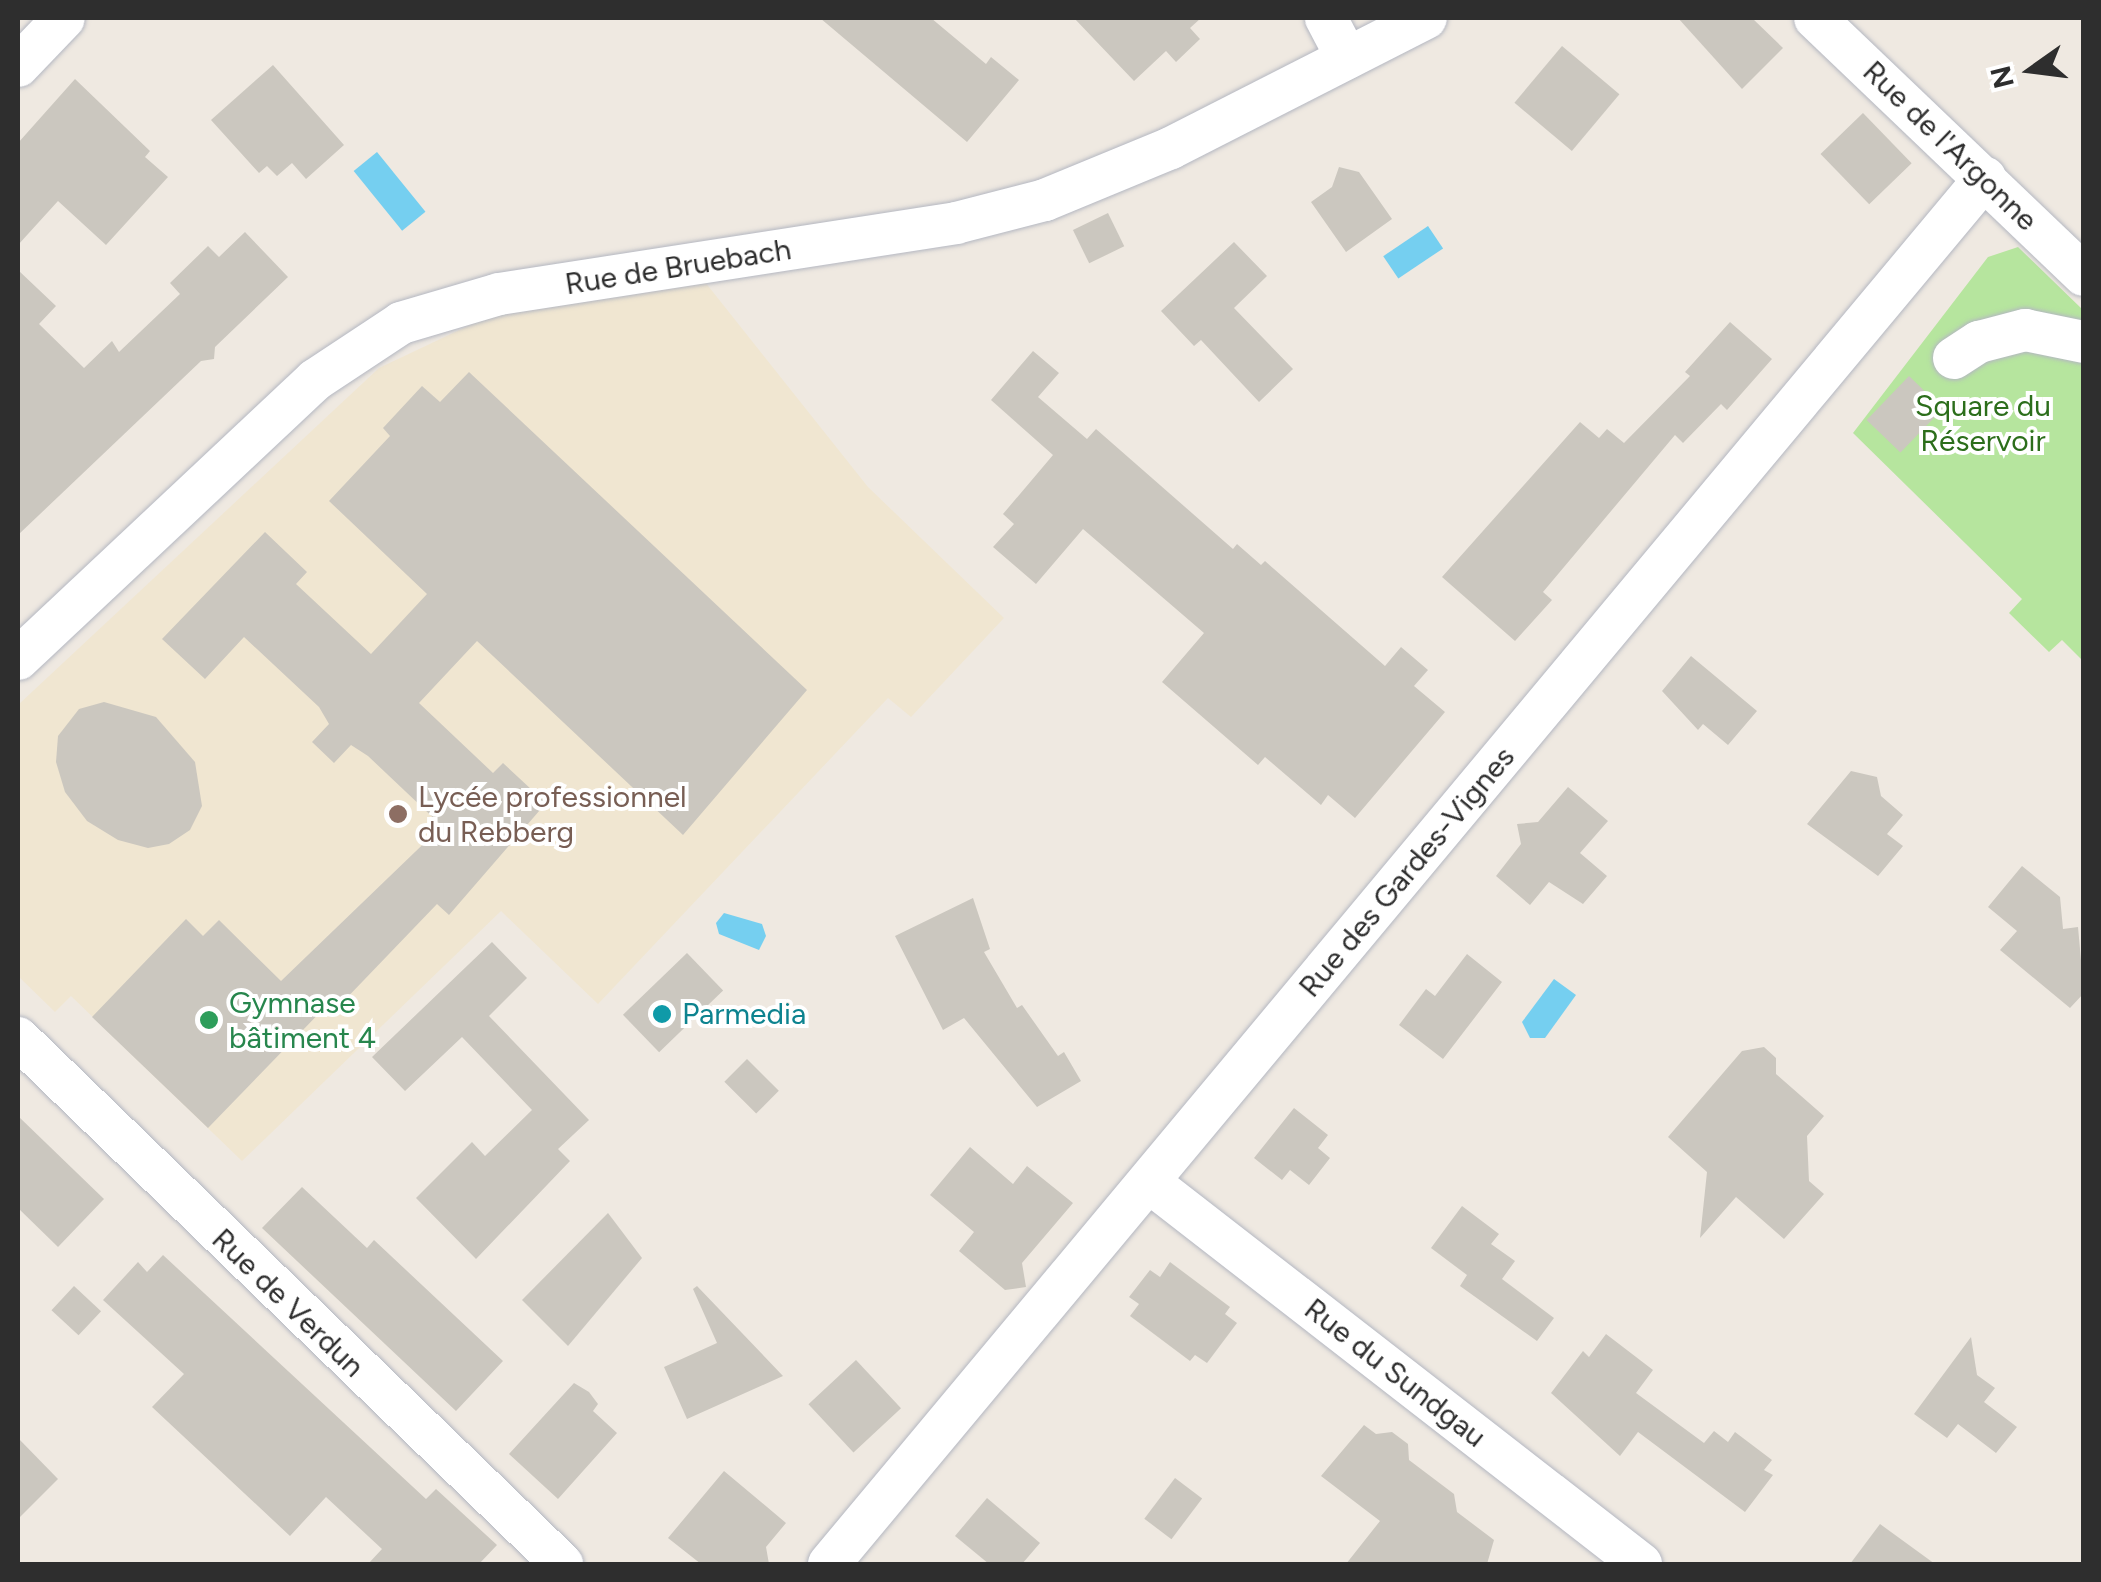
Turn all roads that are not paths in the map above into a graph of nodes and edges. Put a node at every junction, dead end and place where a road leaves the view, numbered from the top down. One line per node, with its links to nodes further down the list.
1 (64, 18): 6 (street)
2 (1326, 18): 5 (street)
3 (1426, 18): 5 (street, Rue de Bruebach)
4 (1815, 18): 7 (street, Rue de l'Argonne)
5 (1346, 58): 11 (street, Rue de Bruebach)
6 (18, 66)
7 (1985, 178): 8 (street, Rue de l'Argonne); 13 (street, Rue des Gardes-Vignes)
8 (2084, 275)
9 (2084, 342): 10 (street)
10 (1954, 358)
11 (18, 660)
12 (18, 1038): 14 (street, Rue de Verdun)
13 (1149, 1182): 15 (street, Rue des Gardes-Vignes); 16 (street, Rue du Sundgau)
14 (562, 1564)
15 (829, 1564)
16 (1642, 1564)

